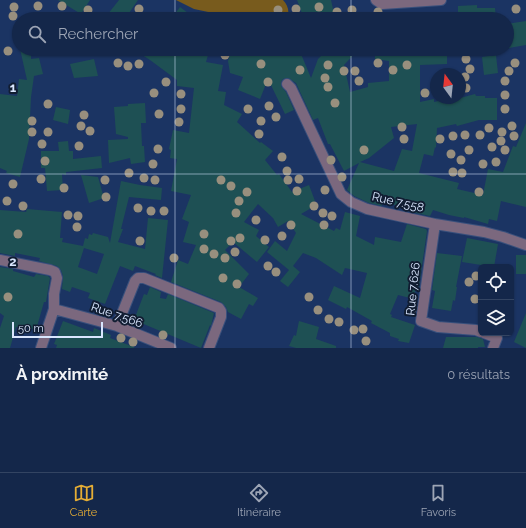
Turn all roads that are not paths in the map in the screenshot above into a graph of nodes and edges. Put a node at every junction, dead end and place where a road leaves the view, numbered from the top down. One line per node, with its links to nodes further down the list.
1 (376, 0): 2 (street)
2 (441, 0)
3 (287, 84): 4 (street, Rue 7.558)
4 (435, 224): 5 (street, Rue 7.558); 9 (street, Rue 7.626)
5 (526, 245)
6 (0, 260): 7 (street)
7 (54, 309): 8 (street, Rue 7.566); 12 (street)
8 (118, 326): 11 (street, Rue 7.566); 14 (street)
9 (478, 331)
10 (492, 336): 15 (street)
11 (152, 345): 13 (street, Rue 7.566)
12 (40, 348)
13 (171, 348)
14 (209, 348)
15 (493, 348)

